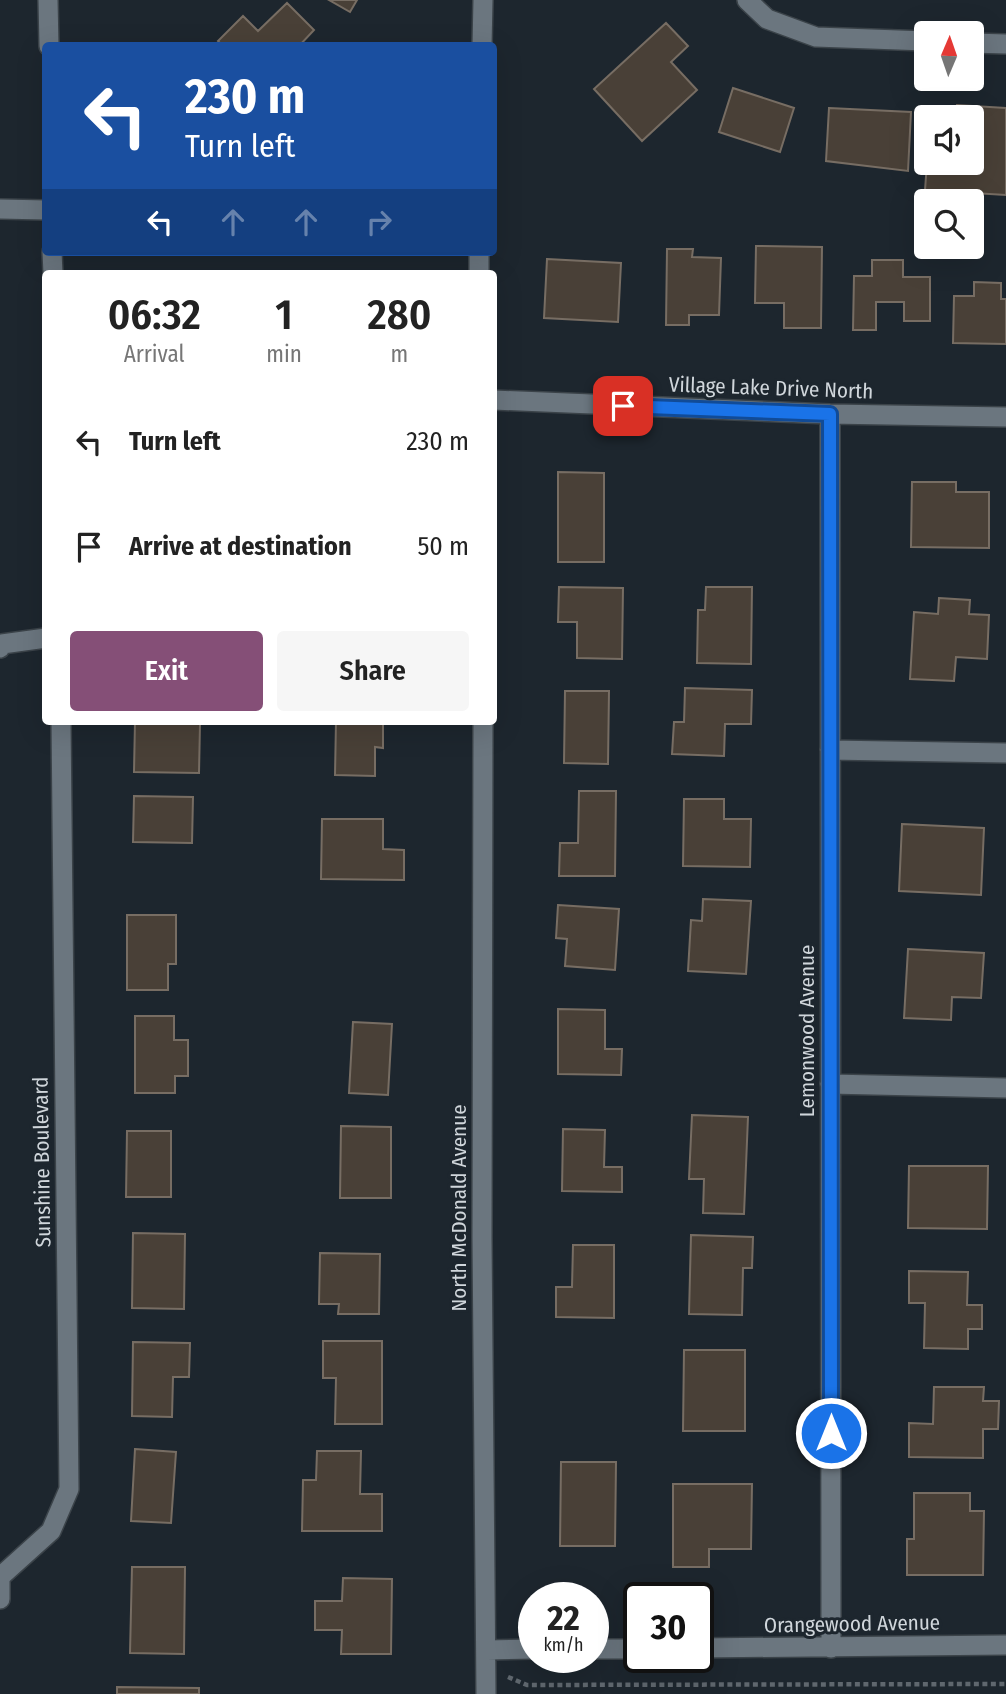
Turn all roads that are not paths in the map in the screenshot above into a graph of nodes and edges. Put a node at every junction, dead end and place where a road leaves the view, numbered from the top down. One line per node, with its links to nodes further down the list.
1 (48, 0): 5 (street)
2 (483, 0): 6 (street)
3 (747, 0): 4 (street)
4 (914, 41)
5 (48, 42)
6 (482, 42)
7 (984, 43): 8 (street)
8 (1006, 44)
9 (0, 209): 10 (street)
10 (42, 210)
11 (497, 400): 12 (street, Village Lake Drive North)
12 (830, 414): 13 (street, Village Lake Drive North); 18 (street, Lemonwood Avenue)
13 (1006, 416)
14 (42, 639): 15 (street)
15 (0, 648)
16 (61, 725): 22 (street, Sunshine Boulevard)
17 (482, 725): 28 (street, North McDonald Avenue)
18 (830, 750): 19 (street); 20 (street, Lemonwood Avenue)
19 (1006, 752)
20 (830, 1084): 21 (street); 26 (street, Lemonwood Avenue)
21 (1006, 1088)
22 (0, 1577): 23 (street, Sunshine Boulevard)
23 (0, 1599)
24 (1006, 1645): 26 (street, Orangewood Avenue)
25 (714, 1648): 26 (street, Orangewood Avenue)
26 (831, 1648)
27 (518, 1652): 28 (street)
28 (487, 1658): 29 (street, North McDonald Avenue)
29 (486, 1694)

